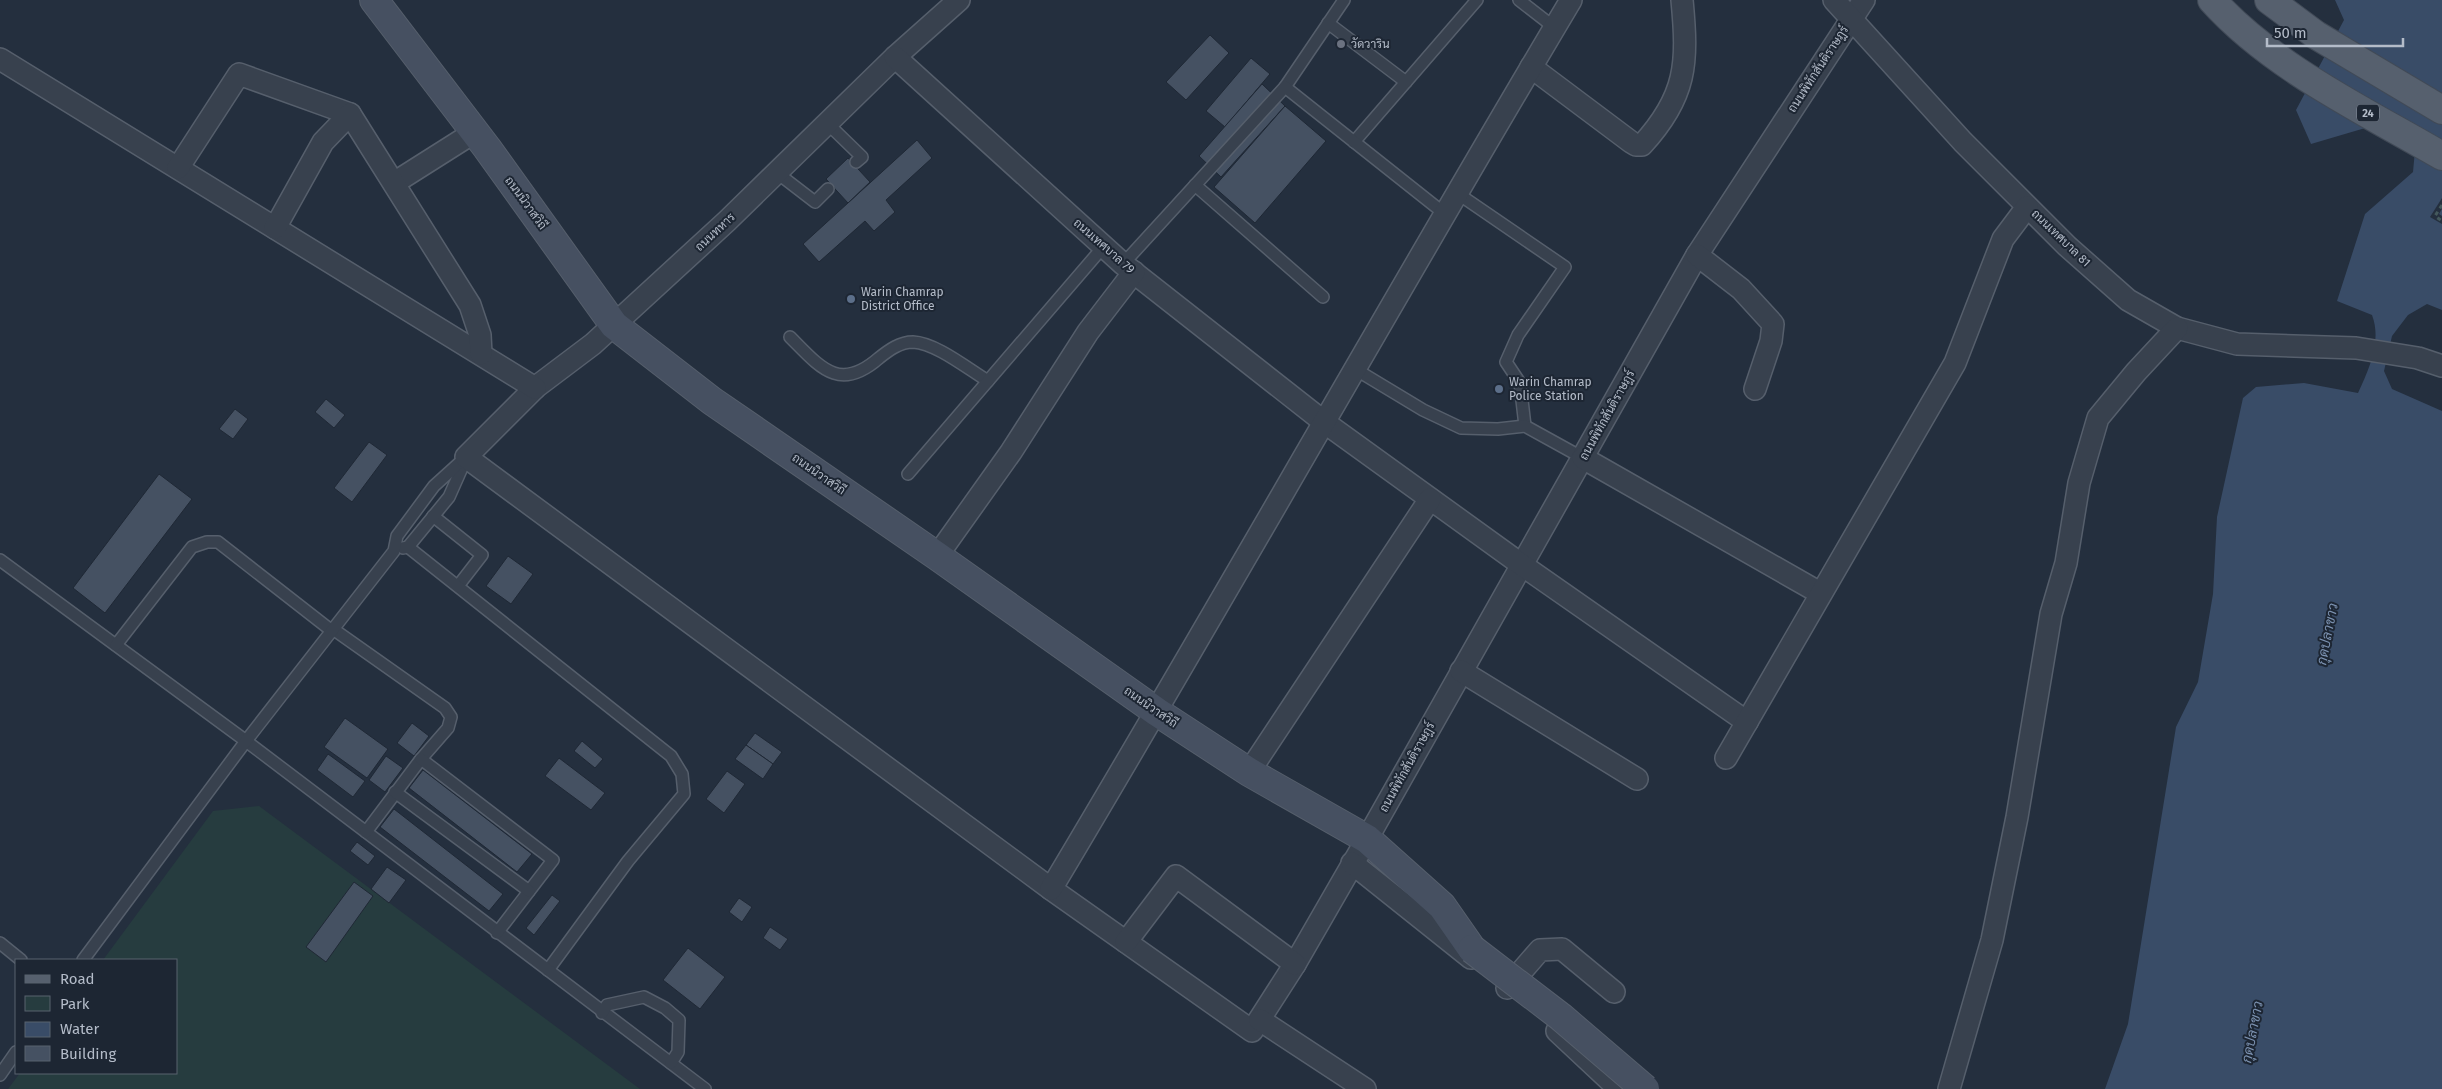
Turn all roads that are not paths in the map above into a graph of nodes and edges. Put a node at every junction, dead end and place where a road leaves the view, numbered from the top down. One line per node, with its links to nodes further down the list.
1 (374, 0): 23 (main road, ถนนนิวาสวิถี)
2 (959, 0): 15 (street, ถนนทหาร)
3 (1344, 0): 13 (lane)
4 (1477, 0): 18 (lane)
5 (1519, 0): 14 (lane)
6 (1571, 0): 14 (street)
7 (1682, 0): 17 (street)
8 (1834, 0): 12 (street, ถนนเทศบาล 81)
9 (1864, 0): 12 (street, ถนนพิทักสันติราษฎร์)
10 (2212, 0): 25 (main road, 24)
11 (2270, 0): 20 (main road)
12 (1851, 19): 33 (street, ถนนเทศบาล 81); 37 (street, ถนนพิทักสันติราษฎร์)
13 (1328, 23): 18 (lane); 19 (lane)
14 (1555, 28): 17 (street)
15 (895, 57): 22 (street, ถนนทหาร); 36 (street, ถนนเทศบาล 79)
16 (0, 59): 27 (street)
17 (1532, 67): 32 (street)
18 (1406, 82): 24 (lane)
19 (1285, 87): 24 (lane); 30 (lane)
20 (2442, 110)
21 (350, 114): 27 (street); 29 (street); 35 (street)
22 (827, 123): 26 (lane); 28 (street, ถนนทหาร)
23 (473, 133): 29 (street); 40 (main road, ถนนนิวาสวิถี)
24 (1354, 142): 34 (lane)
25 (2442, 156)
26 (856, 162)
27 (178, 168): 35 (street)
28 (776, 172): 31 (lane); 40 (street, ถนนทหาร)
29 (394, 183): 43 (street)
30 (1195, 185): 38 (lane); 39 (lane)
31 (828, 189)
32 (1457, 193): 34 (street); 50 (lane)
33 (2028, 207): 41 (street, ถนนเทศบาล 81); 62 (street)
34 (1445, 214): 45 (street)
35 (275, 228): 43 (street)
36 (1104, 246): 38 (street, ถนนเทศบาล 79); 46 (lane)
37 (1697, 255): 48 (street); 52 (street, ถนนพิทักสันติราษฎร์)
38 (1128, 268): 49 (street, ถนนเทศบาล 79); 58 (street)
39 (1323, 298)
40 (614, 325): 47 (street, ถนนทหาร); 58 (main road, ถนนนิวาสวิถี)
41 (2177, 328): 44 (street, ถนนเทศบาล 81); 97 (street)
42 (790, 337): 46 (lane)
43 (481, 354): 47 (street)
44 (2442, 366)
45 (1355, 369): 49 (street); 50 (lane)
46 (988, 381): 53 (lane)
47 (535, 388): 51 (street, ถนนทหาร)
48 (1755, 389)
49 (1324, 422): 54 (street, ถนนเทศบาล 79); 66 (street)
50 (1525, 426): 52 (lane)
51 (466, 457): 55 (lane); 57 (lane); 77 (street)
52 (1583, 458): 60 (street, ถนนพิทักสันติราษฎร์); 62 (street)
53 (908, 474)
54 (1430, 500): 60 (street, ถนนเทศบาล 79); 71 (street)
55 (433, 516): 56 (lane); 61 (lane)
56 (408, 546): 57 (lane); 61 (lane)
57 (394, 551): 63 (lane)
58 (938, 556): 66 (main road, ถนนนิวาสวิถี)
59 (0, 560): 64 (lane)
60 (1522, 565): 65 (street, ถนนพิทักสันติราษฎร์); 67 (street, ถนนเทศบาล 79)
61 (458, 586): 85 (lane)
62 (1820, 593): 67 (street)
63 (333, 630): 64 (lane); 68 (lane); 70 (lane)
64 (116, 645): 68 (lane)
65 (1461, 671): 72 (street); 75 (street, ถนนพิทักสันติราษฎร์)
66 (1158, 712): 71 (main road, ถนนนิวาสวิถี); 77 (street)
67 (1747, 722): 69 (street)
68 (246, 741): 74 (lane); 83 (lane)
69 (1726, 758)
70 (421, 759): 73 (lane); 78 (lane)
71 (1249, 772): 75 (main road, ถนนนิวาสวิถี)
72 (1637, 779)
73 (395, 792): 74 (lane); 78 (lane)
74 (366, 832): 79 (lane)
75 (1367, 839): 76 (street, ถนนพิทักสันติราษฎร์); 96 (main road, ถนนนิวาสวิถี, bridge)
76 (1352, 863): 84 (street, ถนนพิทักสันติราษฎร์); 86 (street)
77 (1052, 890): 80 (street)
78 (529, 891): 79 (lane)
79 (497, 933): 85 (lane)
80 (1126, 942): 84 (street); 89 (street)
81 (0, 943): 82 (lane)
82 (20, 959)
83 (84, 959)
84 (1295, 964): 89 (street, ถนนพิทักสันติราษฎร์)
85 (548, 970): 88 (lane)
86 (1507, 988): 87 (street); 95 (street)
87 (1614, 992)
88 (602, 1013): 91 (lane); 91 (lane)
89 (1260, 1020): 94 (street)
90 (15, 1053): 92 (lane)
91 (671, 1063): 93 (lane)
92 (0, 1075)
93 (705, 1089)
94 (1365, 1089)
95 (1619, 1089)
96 (1645, 1089)
97 (1948, 1089)

